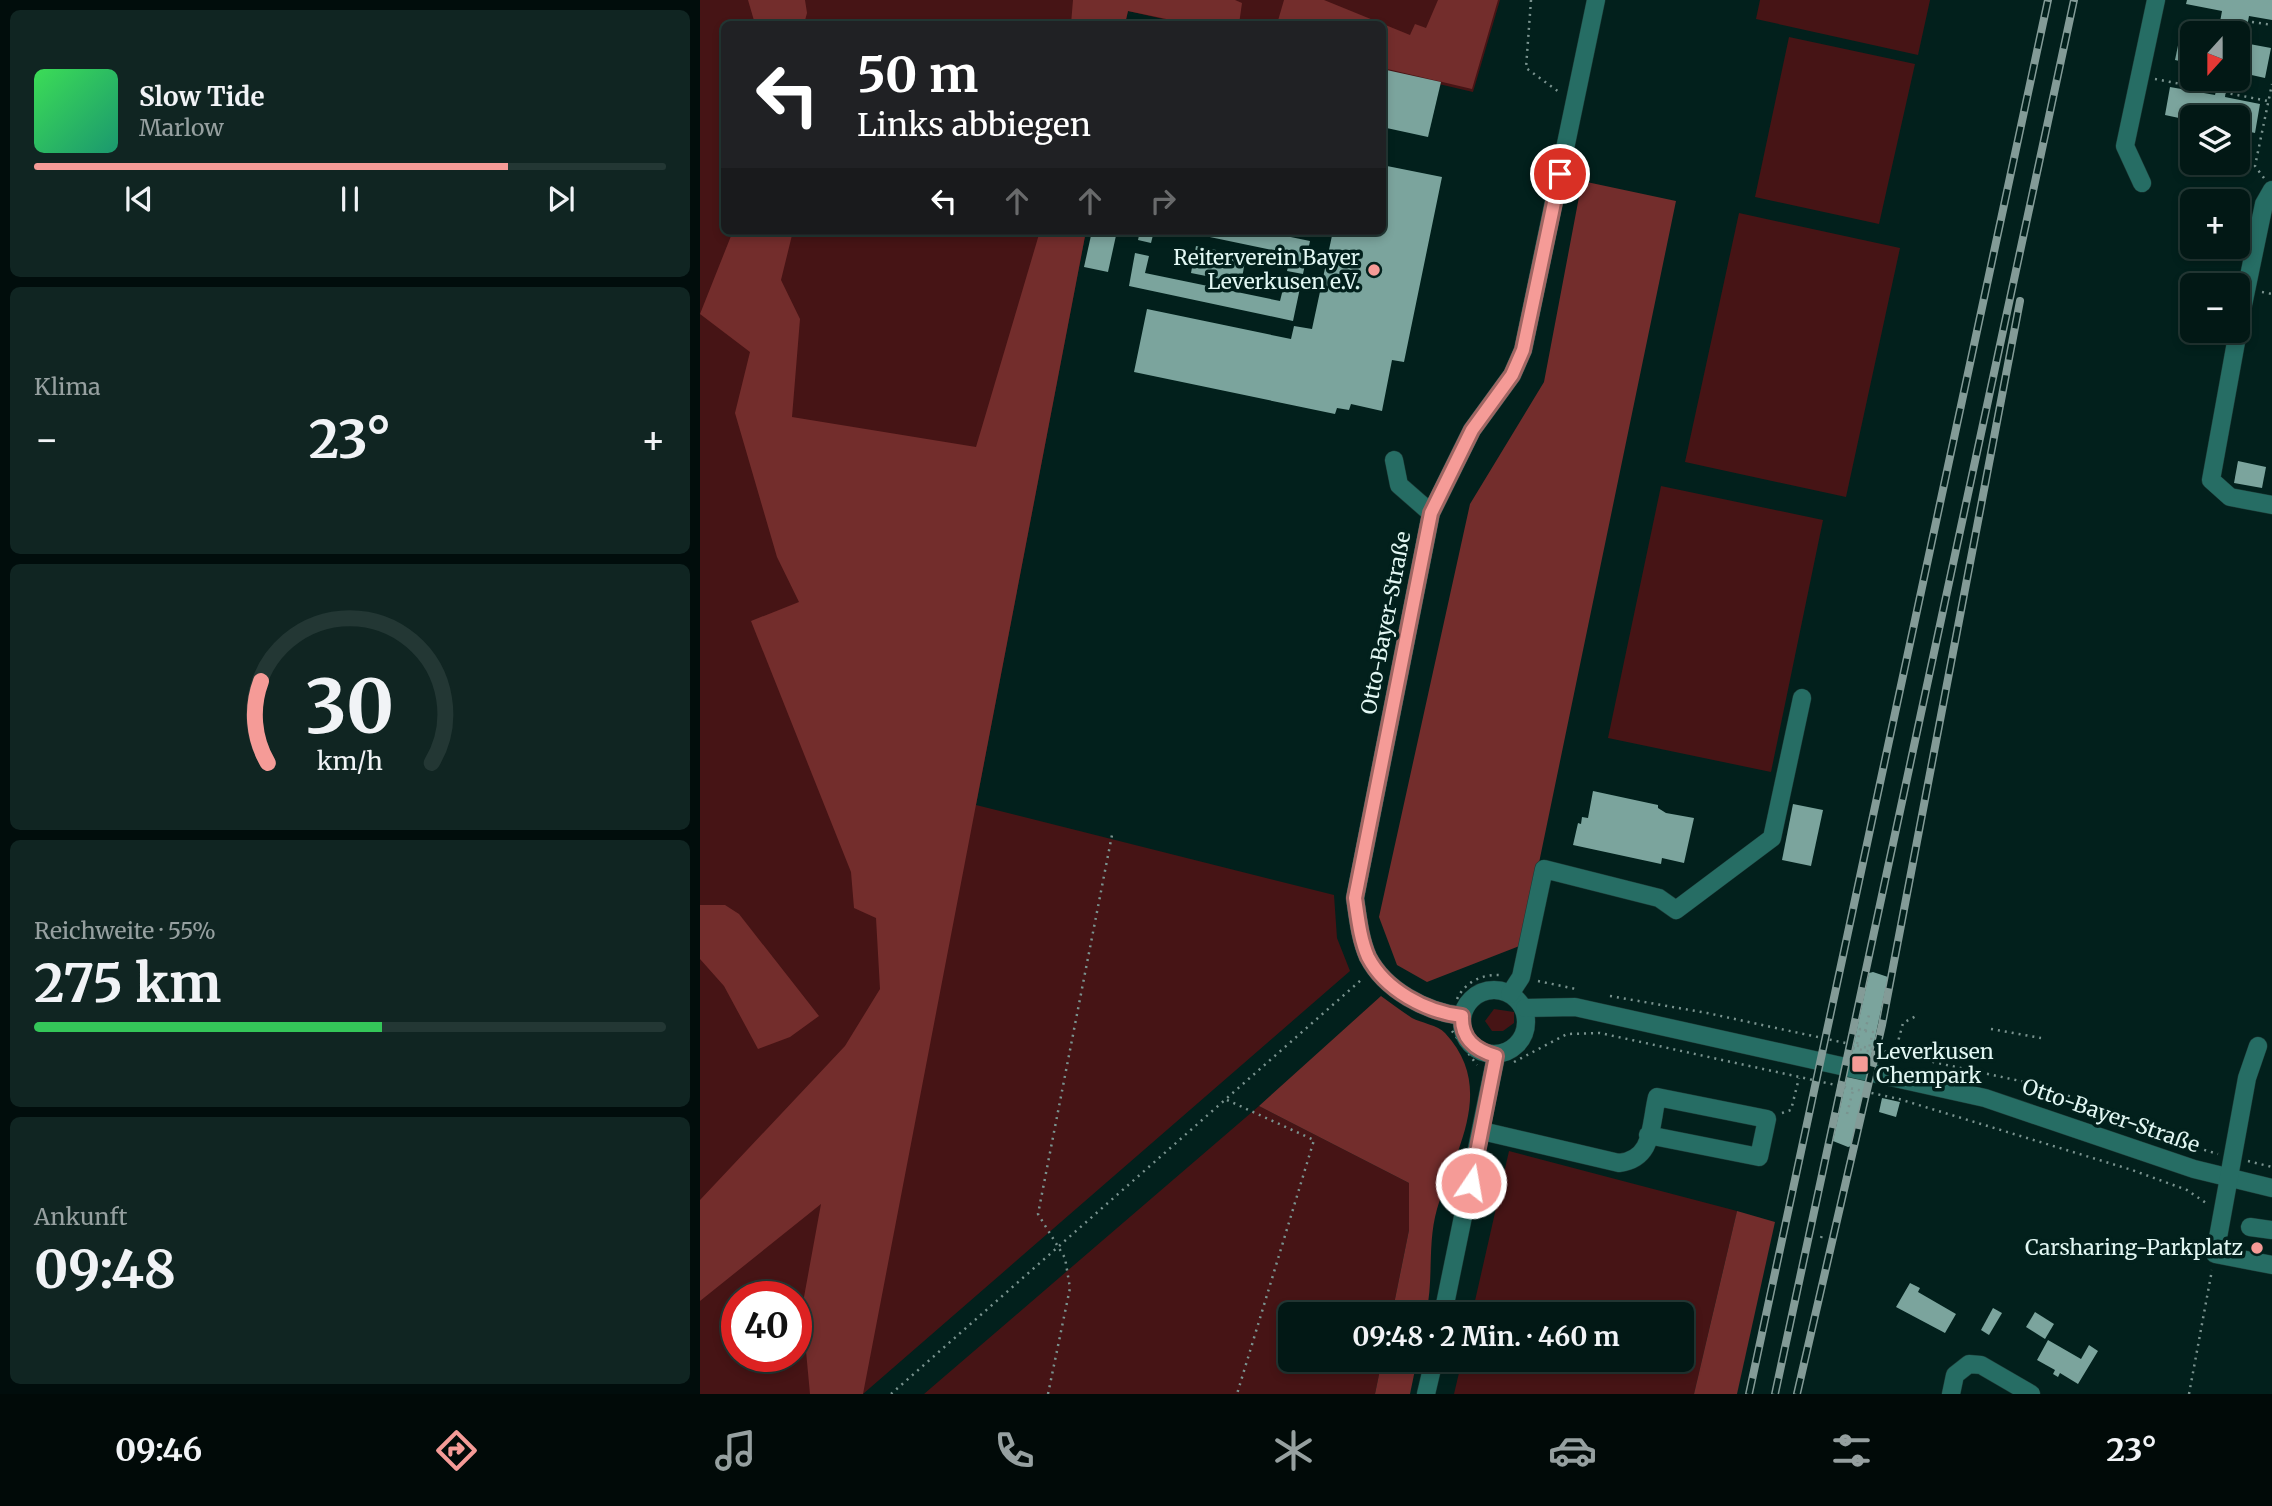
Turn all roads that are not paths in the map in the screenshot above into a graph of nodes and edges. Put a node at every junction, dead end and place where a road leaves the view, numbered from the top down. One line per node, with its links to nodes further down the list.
1 (1596, 0): 9 (street, Otto-Bayer-Straße)
2 (2156, 0): 3 (street)
3 (2142, 183)
4 (2272, 190): 5 (street)
5 (2250, 273)
6 (2236, 343): 8 (street)
7 (1394, 460): 9 (street)
8 (2272, 505)
9 (1431, 513): 13 (street, Otto-Bayer-Straße)
10 (1802, 698): 11 (street)
11 (1510, 994): 12 (street); 13 (street)
12 (1525, 1007): 15 (street); 18 (street, Otto-Bayer-Straße)
13 (1455, 1021): 15 (street)
14 (2258, 1046): 18 (street)
15 (1495, 1062): 16 (street)
16 (1482, 1131): 17 (street); 23 (street)
17 (1648, 1135): 17 (street)
18 (2230, 1179): 19 (street, Otto-Bayer-Straße); 22 (street)
19 (2272, 1188)
20 (2250, 1227): 21 (street)
21 (2272, 1230)
22 (2272, 1265)
23 (1446, 1302)
24 (1431, 1372): 25 (street)
25 (1426, 1394)
26 (1951, 1394): 27 (street)
27 (2031, 1394)

